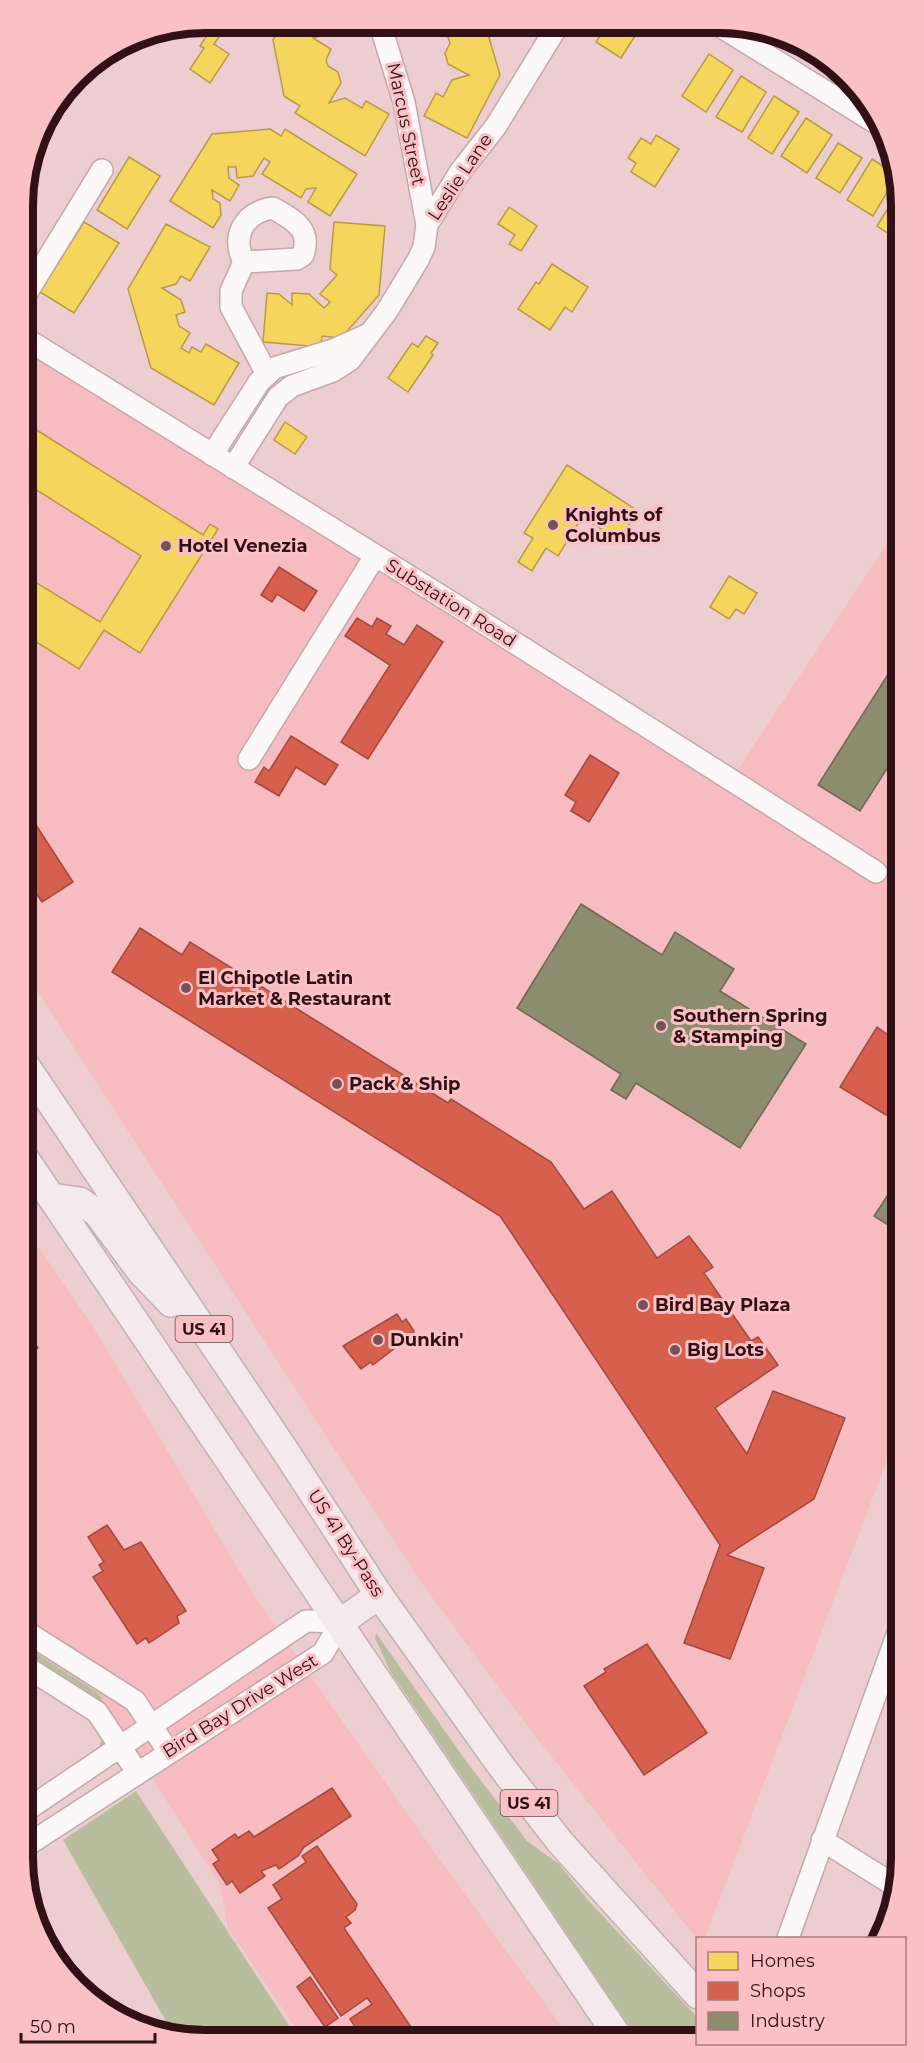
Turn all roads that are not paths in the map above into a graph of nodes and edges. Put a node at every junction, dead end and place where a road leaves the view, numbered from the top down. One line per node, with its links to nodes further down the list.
1 (383, 33): 6 (street, Marcus Street)
2 (553, 33): 6 (street, Leslie Lane)
3 (732, 34): 4 (street)
4 (866, 117)
5 (102, 170): 8 (street)
6 (427, 225): 9 (street, Leslie Lane)
7 (244, 262): 11 (street)
8 (33, 283)
9 (372, 333): 11 (street); 13 (street, Leslie Lane)
10 (33, 343): 12 (street, Substation Road)
11 (267, 374): 12 (street)
12 (212, 455): 13 (street, Substation Road)
13 (233, 468): 14 (street, Substation Road)
14 (375, 556): 15 (street); 16 (street, Substation Road)
15 (249, 759)
16 (876, 872)
17 (33, 1076): 20 (main road, US 41 By-Pass / US 41)
18 (33, 1170): 19 (main road, US 41)
19 (51, 1197): 20 (main road); 22 (main road, US 41)
20 (208, 1336): 21 (main road, US 41 By-Pass / US 41)
21 (379, 1595): 22 (main road); 35 (main road, US 41 By-Pass / US 41)
22 (341, 1622): 26 (street, Bird Bay Drive West); 28 (street, Bird Bay Drive West); 36 (main road, US 41)
23 (33, 1636): 26 (street)
24 (891, 1652): 31 (street)
25 (33, 1671): 27 (street)
26 (151, 1724): 27 (street, Bird Bay Drive West); 28 (street)
27 (121, 1744): 29 (street); 30 (street, Bird Bay Drive West)
28 (168, 1751): 29 (street, Bird Bay Drive West)
29 (137, 1772): 32 (street, Bird Bay Drive West)
30 (33, 1806)
31 (822, 1840): 33 (street); 34 (street)
32 (33, 1841)
33 (890, 1882)
34 (788, 1937)
35 (696, 1993)
36 (614, 2030)

